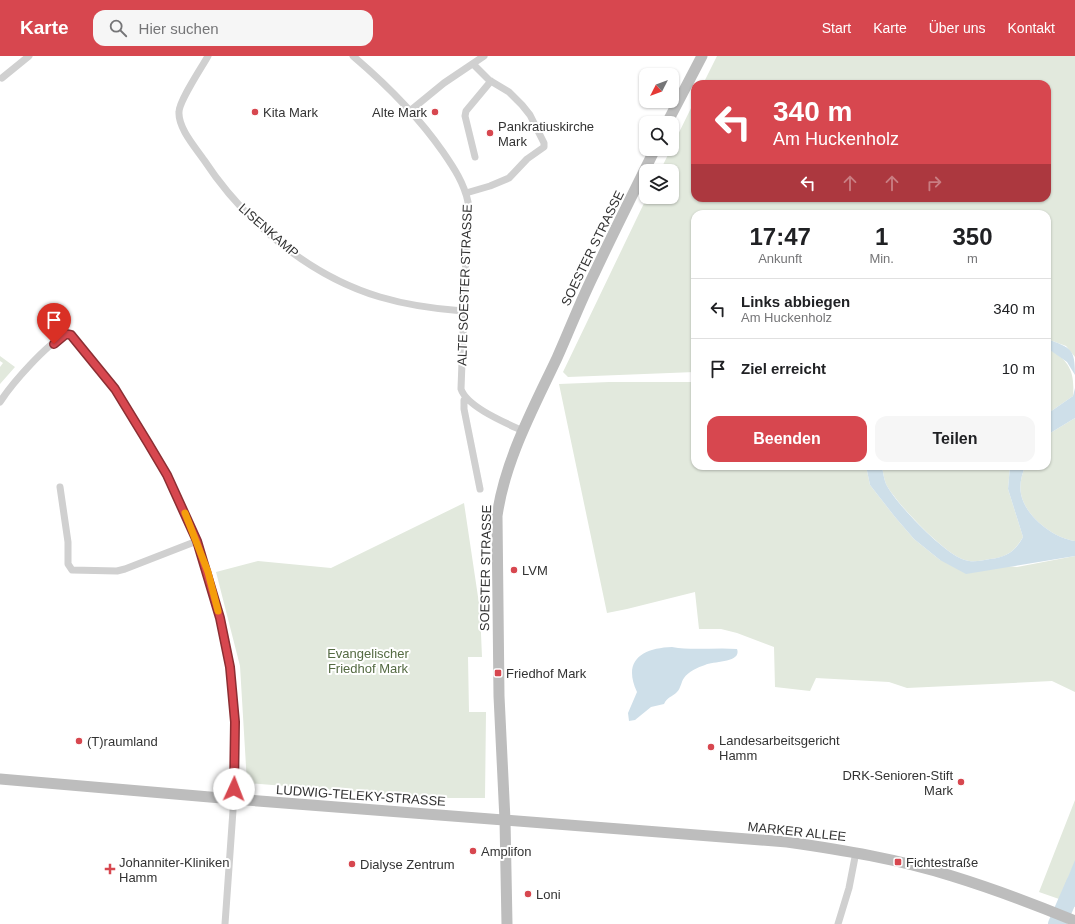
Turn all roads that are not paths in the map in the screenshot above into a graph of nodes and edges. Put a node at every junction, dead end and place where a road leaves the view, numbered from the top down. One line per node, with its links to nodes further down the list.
1 (29, 56): 7 (street)
2 (208, 56): 14 (street, LISENKAMP)
3 (353, 56): 9 (street, ALTE SOESTER STRASSE)
4 (484, 56): 6 (street)
5 (702, 56): 10 (street)
6 (473, 64): 8 (street); 9 (street)
7 (2, 78)
8 (491, 81): 12 (street); 13 (street)
9 (411, 110): 13 (street, ALTE SOESTER STRASSE)
10 (671, 116)
11 (652, 156): 17 (street, SOESTER STRASSE)
12 (475, 157)
13 (466, 192): 14 (street, ALTE SOESTER STRASSE)
14 (463, 311): 15 (street, ALTE SOESTER STRASSE)
15 (466, 398): 17 (street); 19 (street, ALTE SOESTER STRASSE)
16 (0, 402): 20 (street)
17 (523, 432): 23 (street, SOESTER STRASSE)
18 (60, 487): 20 (street)
19 (480, 489)
20 (197, 541): 22 (street)
21 (0, 779): 22 (street, LUDWIG-TELEKY-STRASSE)
22 (233, 799): 23 (street, LUDWIG-TELEKY-STRASSE); 26 (street)
23 (505, 820): 24 (street, MARKER ALLEE); 27 (street, SOESTER STRASSE)
24 (856, 852): 25 (street, MARKER ALLEE); 28 (street)
25 (1075, 921)
26 (225, 924)
27 (507, 924)
28 (838, 924)

